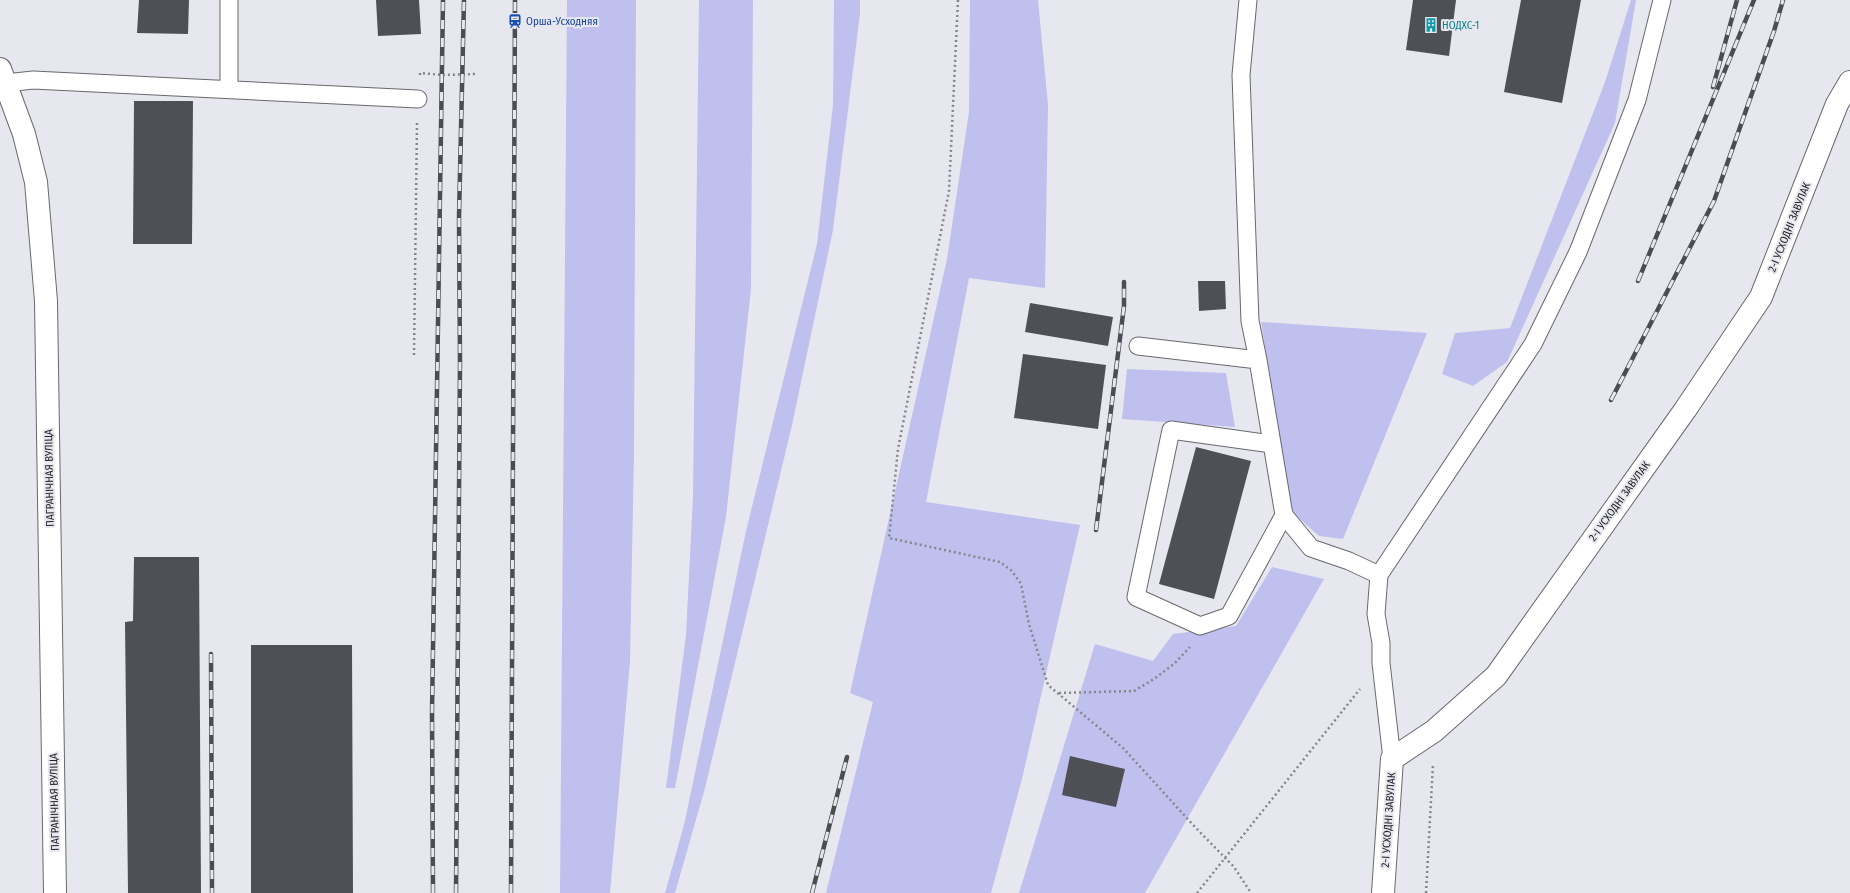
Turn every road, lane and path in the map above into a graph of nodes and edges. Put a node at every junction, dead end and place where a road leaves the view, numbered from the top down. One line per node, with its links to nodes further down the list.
1 (229, 0): 8 (lane)
2 (958, 0): 18 (path)
3 (1248, 0): 12 (lane)
4 (1662, 0): 15 (lane)
5 (477, 74): 9 (path)
6 (3, 76): 8 (lane); 22 (street, ПАГРАНІЧНАЯ ВУЛІЦА)
7 (1850, 82): 19 (street, 2-І УСХОДНІ ЗАВУЛАК)
8 (229, 89): 9 (lane)
9 (418, 99): 11 (path)
10 (1138, 346): 12 (lane)
11 (414, 355)
12 (1258, 360): 13 (lane)
13 (1272, 444): 14 (lane); 16 (lane)
14 (1284, 515): 15 (lane); 16 (lane)
15 (1379, 575): 17 (lane)
16 (1217, 620): 18 (path)
17 (1381, 663): 20 (lane); 21 (path)
18 (1059, 693): 21 (path)
19 (1434, 731): 20 (street, 2-І УСХОДНІ ЗАВУЛАК); 26 (path)
20 (1392, 759): 25 (street, 2-І УСХОДНІ ЗАВУЛАК)
21 (1226, 858): 23 (path); 24 (path)
22 (55, 893)
23 (1197, 893)
24 (1251, 893)
25 (1383, 893)
26 (1426, 893)

